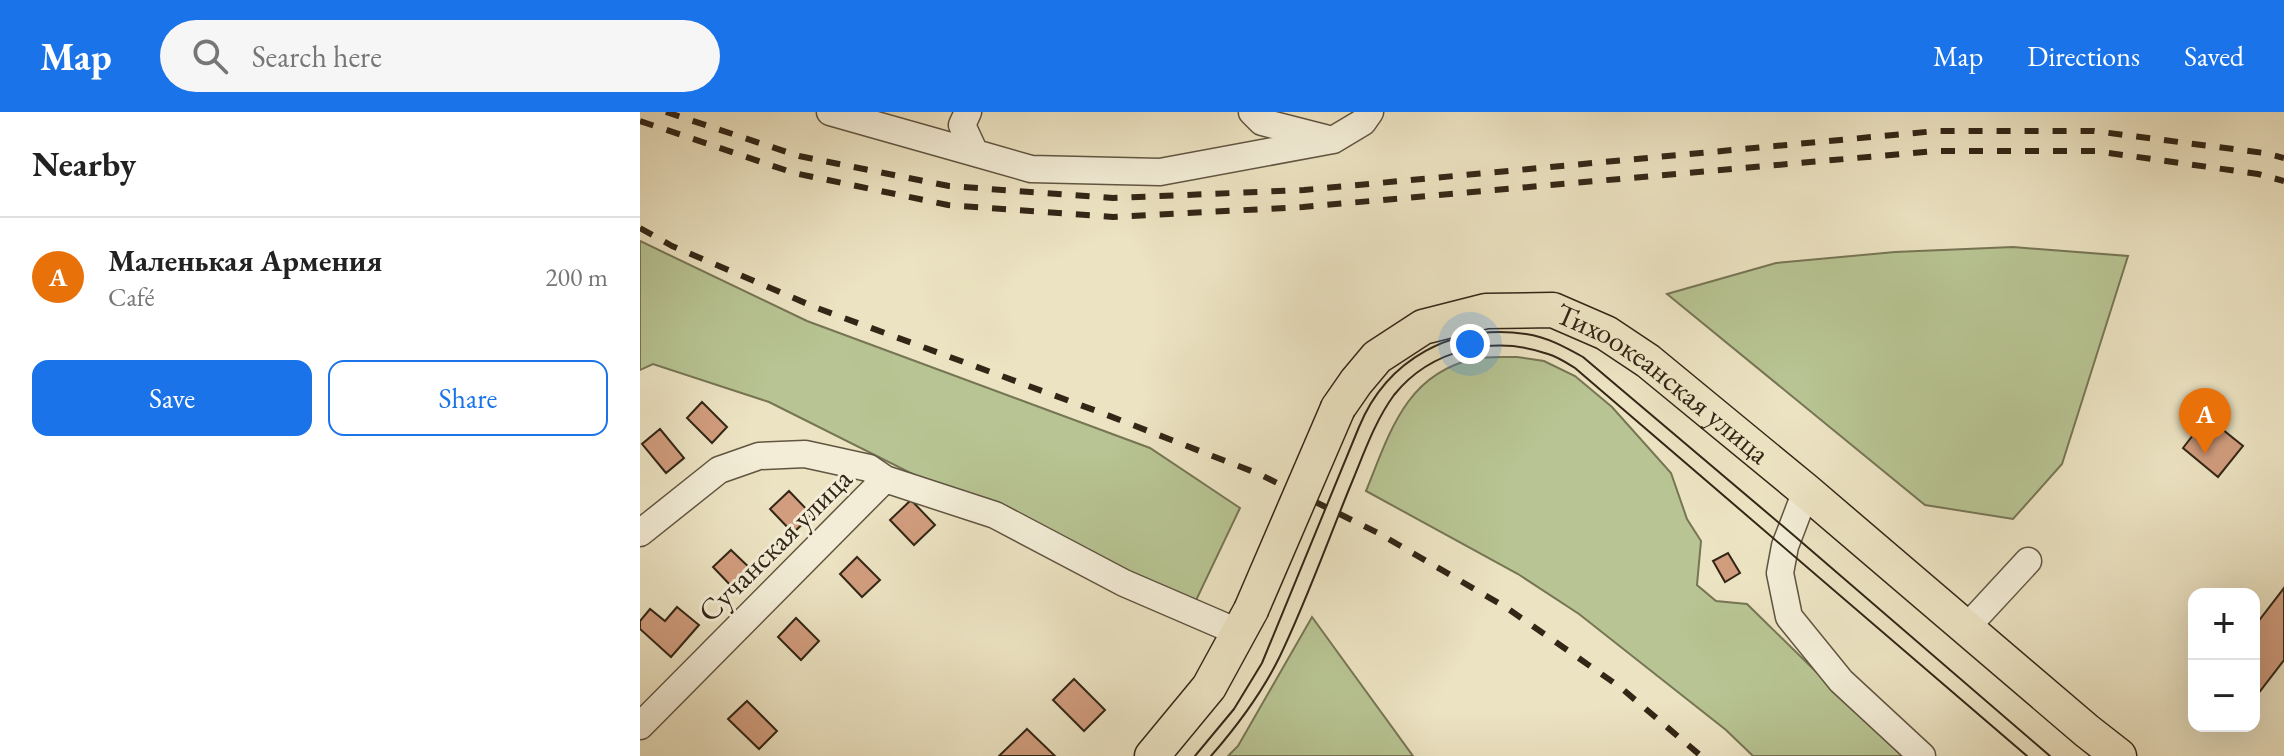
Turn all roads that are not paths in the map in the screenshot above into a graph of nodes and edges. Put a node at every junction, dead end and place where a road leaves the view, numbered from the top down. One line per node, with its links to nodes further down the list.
1 (830, 112): 6 (street)
2 (968, 112): 6 (street)
3 (1252, 112): 5 (street)
4 (1370, 112): 5 (street)
5 (1333, 140): 6 (street)
6 (975, 153)
7 (885, 479): 9 (street); 11 (street, Сучанская улица); 13 (street, Сучанская улица)
8 (1806, 491): 11 (main road, Тихоокеанская улица, bridge); 12 (main road, Тихоокеанская улица); 15 (street)
9 (640, 533)
10 (2028, 561): 12 (street)
11 (1245, 621): 14 (main road, Тихоокеанская улица)
12 (1966, 628): 16 (main road, Тихоокеанская улица)
13 (640, 726)
14 (1152, 756)
15 (1922, 756)
16 (2119, 756)

